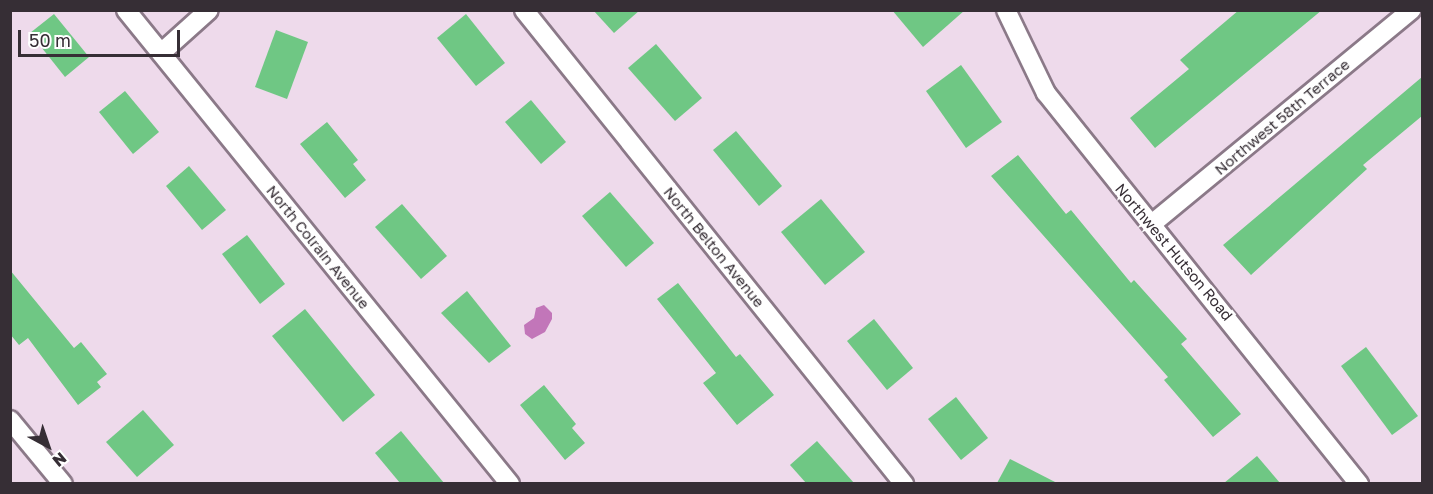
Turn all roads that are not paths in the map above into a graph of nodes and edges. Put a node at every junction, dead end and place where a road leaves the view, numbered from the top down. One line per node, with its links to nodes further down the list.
1 (126, 10): 6 (street, North Colrain Avenue)
2 (209, 10): 6 (street)
3 (524, 10): 11 (street, North Belton Avenue)
4 (1006, 10): 7 (street, Northwest Hutson Road)
5 (1411, 10): 7 (street, Northwest 58th Terrace)
6 (161, 53): 10 (street, North Colrain Avenue)
7 (1153, 223): 12 (street, Northwest Hutson Road)
8 (10, 420): 9 (street)
9 (63, 483)
10 (510, 483)
11 (904, 483)
12 (1359, 483)

